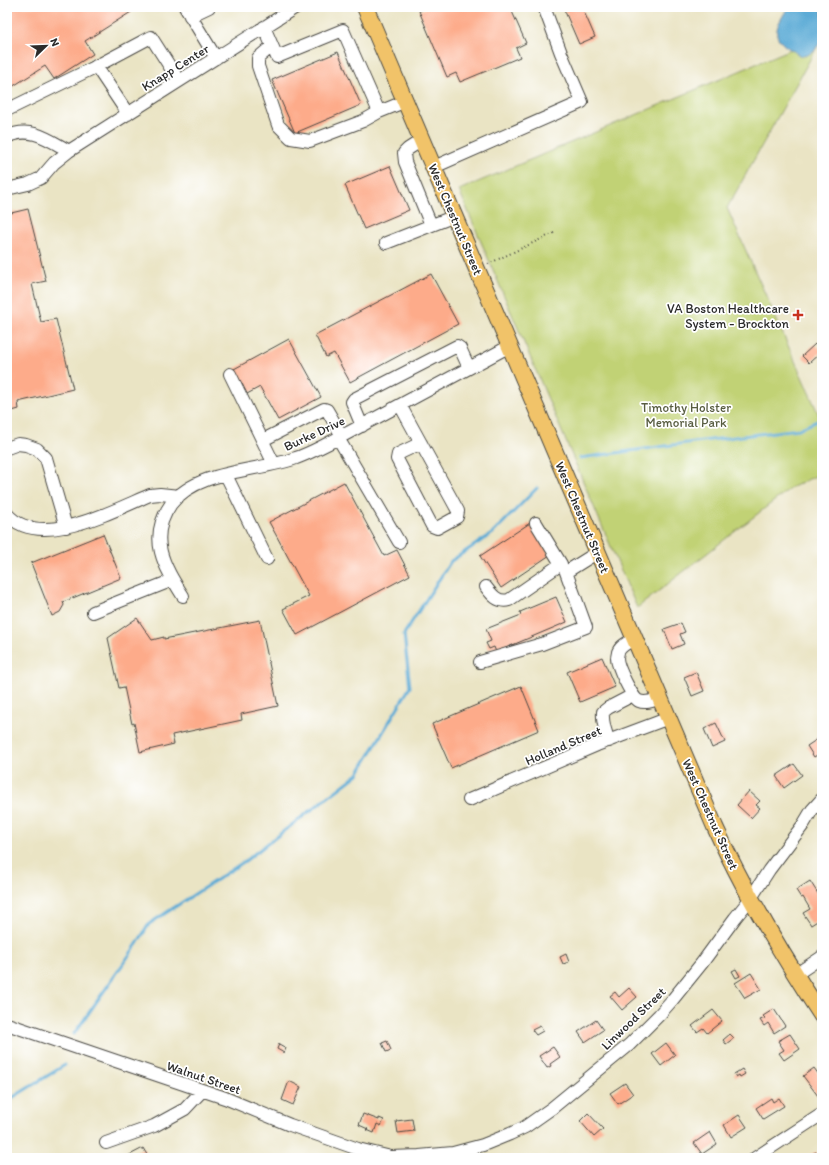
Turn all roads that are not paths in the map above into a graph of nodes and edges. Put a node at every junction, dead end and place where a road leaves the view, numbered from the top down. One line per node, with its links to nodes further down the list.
1 (209, 7): 5 (street)
2 (296, 7): 6 (street, Knapp Center)
3 (365, 7): 11 (main road, West Chestnut Street)
4 (544, 7): 18 (street)
5 (188, 12): 8 (street)
6 (264, 27): 7 (street); 8 (street, Knapp Center)
7 (272, 46): 13 (street); 13 (street)
8 (216, 58): 10 (street, Knapp Center)
9 (96, 66): 10 (street); 12 (street); 14 (street)
10 (179, 81): 14 (street, Knapp Center)
11 (406, 101): 13 (street); 16 (main road, West Chestnut Street)
12 (7, 110)
13 (379, 112)
14 (128, 114): 17 (street, Knapp Center)
15 (7, 137): 17 (street)
16 (422, 140): 18 (main road, West Chestnut Street); 21 (street)
17 (69, 151): 19 (street, Knapp Center)
18 (434, 167): 20 (main road, West Chestnut Street)
19 (7, 189)
20 (455, 216): 21 (street); 23 (main road, West Chestnut Street)
21 (431, 225): 22 (street)
22 (386, 243)
23 (510, 346): 24 (street, Burke Drive); 39 (main road, West Chestnut Street)
24 (469, 368): 26 (street, Burke Drive); 27 (street)
25 (230, 374): 29 (street)
26 (400, 405): 27 (street, Burke Drive); 30 (street)
27 (362, 426): 28 (street, Burke Drive)
28 (340, 437): 29 (street); 32 (street, Burke Drive); 38 (street)
29 (262, 440): 32 (street)
30 (421, 443): 30 (street)
31 (7, 448): 37 (street)
32 (274, 464): 33 (street, Burke Drive)
33 (226, 475): 34 (street, Burke Drive); 40 (street)
34 (179, 496): 37 (street); 42 (street, Burke Drive)
35 (7, 514): 37 (street)
36 (536, 523): 41 (street)
37 (66, 527)
38 (399, 542)
39 (598, 552): 41 (street); 46 (main road, West Chestnut Street)
40 (267, 559)
41 (564, 568): 43 (street); 47 (street)
42 (173, 580): 44 (street, Burke Drive); 45 (street)
43 (486, 587)
44 (182, 596)
45 (93, 612)
46 (635, 639): 48 (street); 49 (main road, West Chestnut Street)
47 (480, 662)
48 (633, 695): 49 (street); 51 (street)
49 (660, 698): 50 (main road, West Chestnut Street)
50 (669, 718): 51 (street, Holland Street); 54 (main road, West Chestnut Street)
51 (609, 741): 53 (street, Holland Street)
52 (822, 798): 54 (street, Linwood Street)
53 (469, 800)
54 (751, 898): 56 (main road, West Chestnut Street); 62 (street, Linwood Street)
55 (822, 957): 56 (street)
56 (795, 974): 57 (main road, West Chestnut Street)
57 (822, 1016)
58 (7, 1024): 59 (street, Walnut Street)
59 (202, 1090): 61 (street); 62 (street, Walnut Street)
60 (822, 1114): 63 (street)
61 (106, 1143)
62 (391, 1156)
63 (755, 1158)

